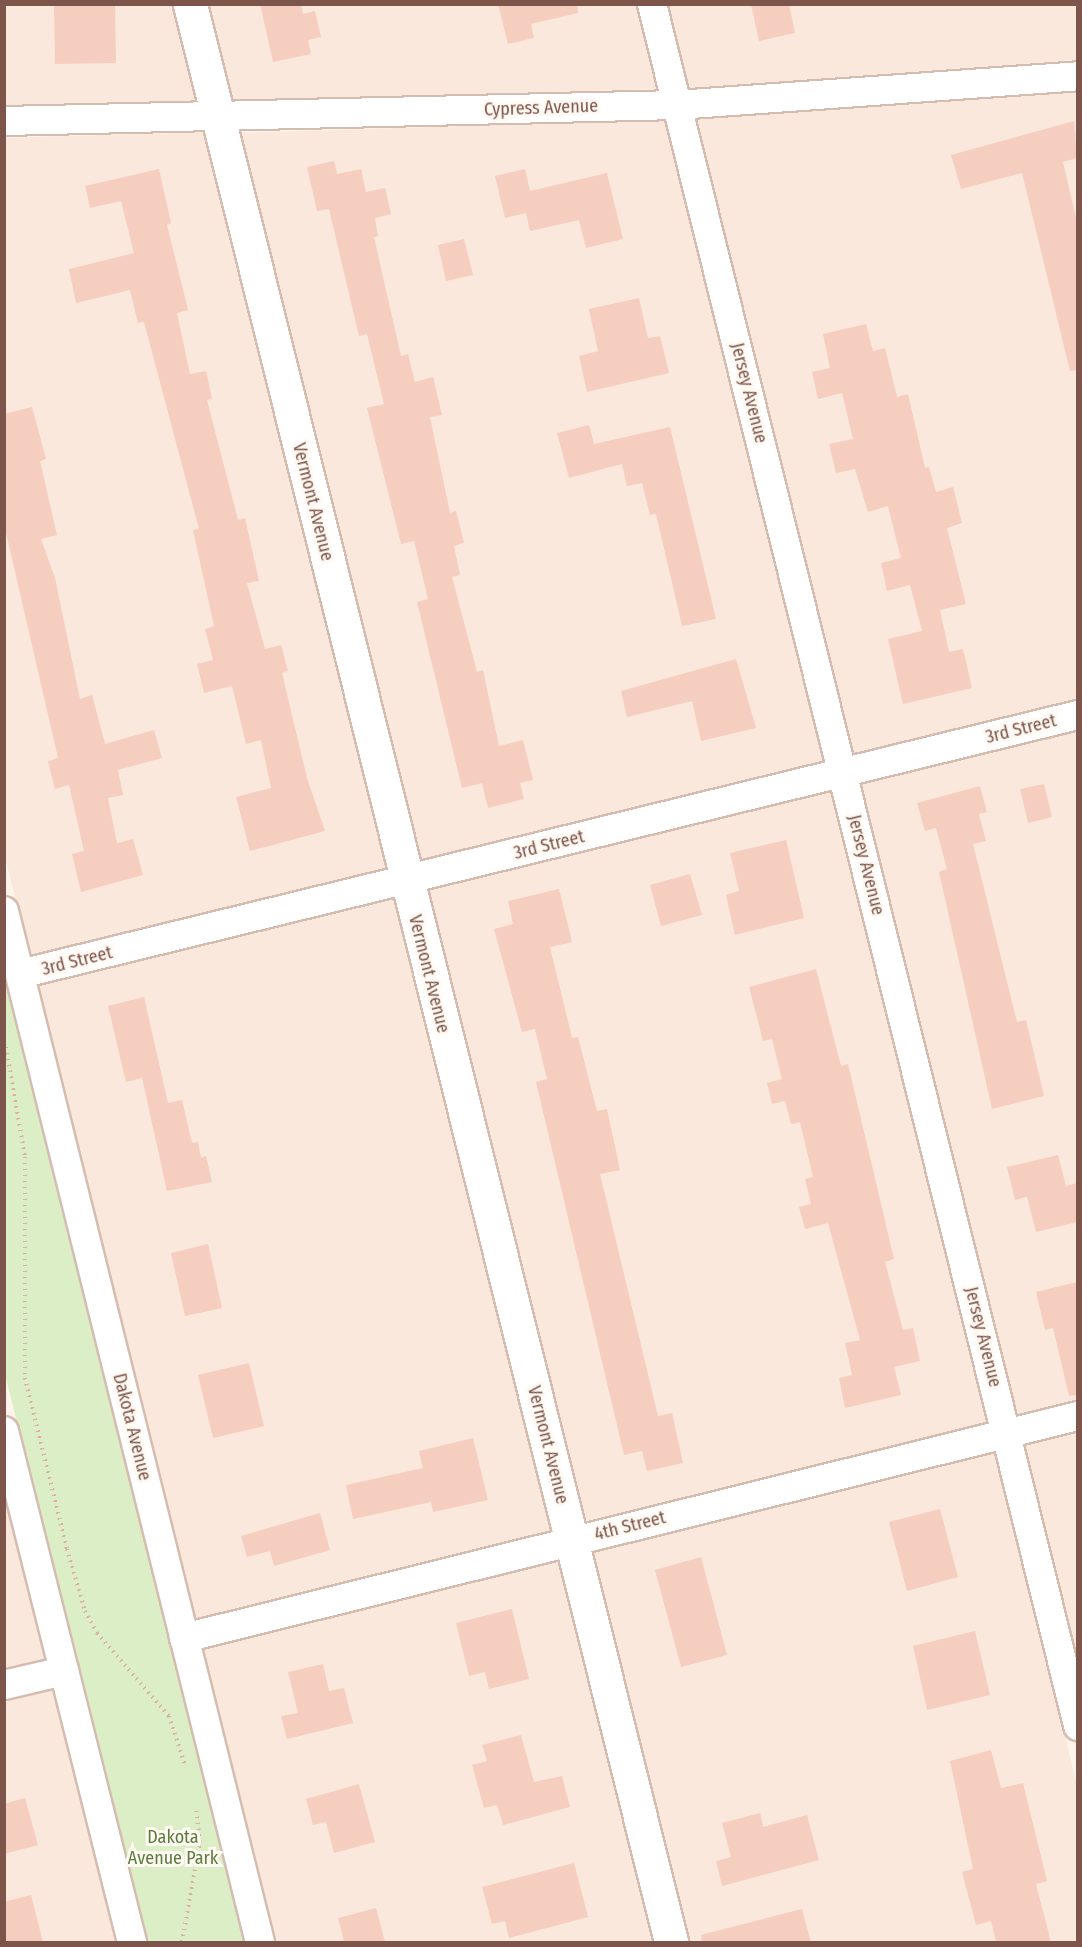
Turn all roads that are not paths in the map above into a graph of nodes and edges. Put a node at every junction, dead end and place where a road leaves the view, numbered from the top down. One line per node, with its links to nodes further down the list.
1 (190, 4): 5 (street, Vermont Avenue)
2 (652, 4): 4 (street, Jersey Avenue)
3 (1077, 76): 4 (street, Cypress Avenue)
4 (677, 105): 5 (street, Cypress Avenue); 8 (street, Jersey Avenue)
5 (218, 117): 6 (street, Cypress Avenue); 9 (street, Vermont Avenue)
6 (4, 121)
7 (1077, 715): 8 (street, 3rd Street)
8 (843, 773): 9 (street, 3rd Street); 14 (street, Jersey Avenue)
9 (406, 880): 11 (street, 3rd Street); 15 (street, Vermont Avenue)
10 (4, 911): 11 (street, Dakota Avenue)
11 (20, 974): 16 (street, Dakota Avenue)
12 (1077, 1416): 14 (street, 4th Street)
13 (4, 1431): 17 (street)
14 (1006, 1434): 15 (street, 4th Street); 19 (street, Jersey Avenue)
15 (572, 1540): 16 (street, 4th Street); 22 (street, Vermont Avenue)
16 (184, 1638): 21 (street, Dakota Avenue)
17 (64, 1671): 18 (street); 20 (street)
18 (4, 1685)
19 (1077, 1726)
20 (132, 1942)
21 (260, 1942)
22 (671, 1942)

